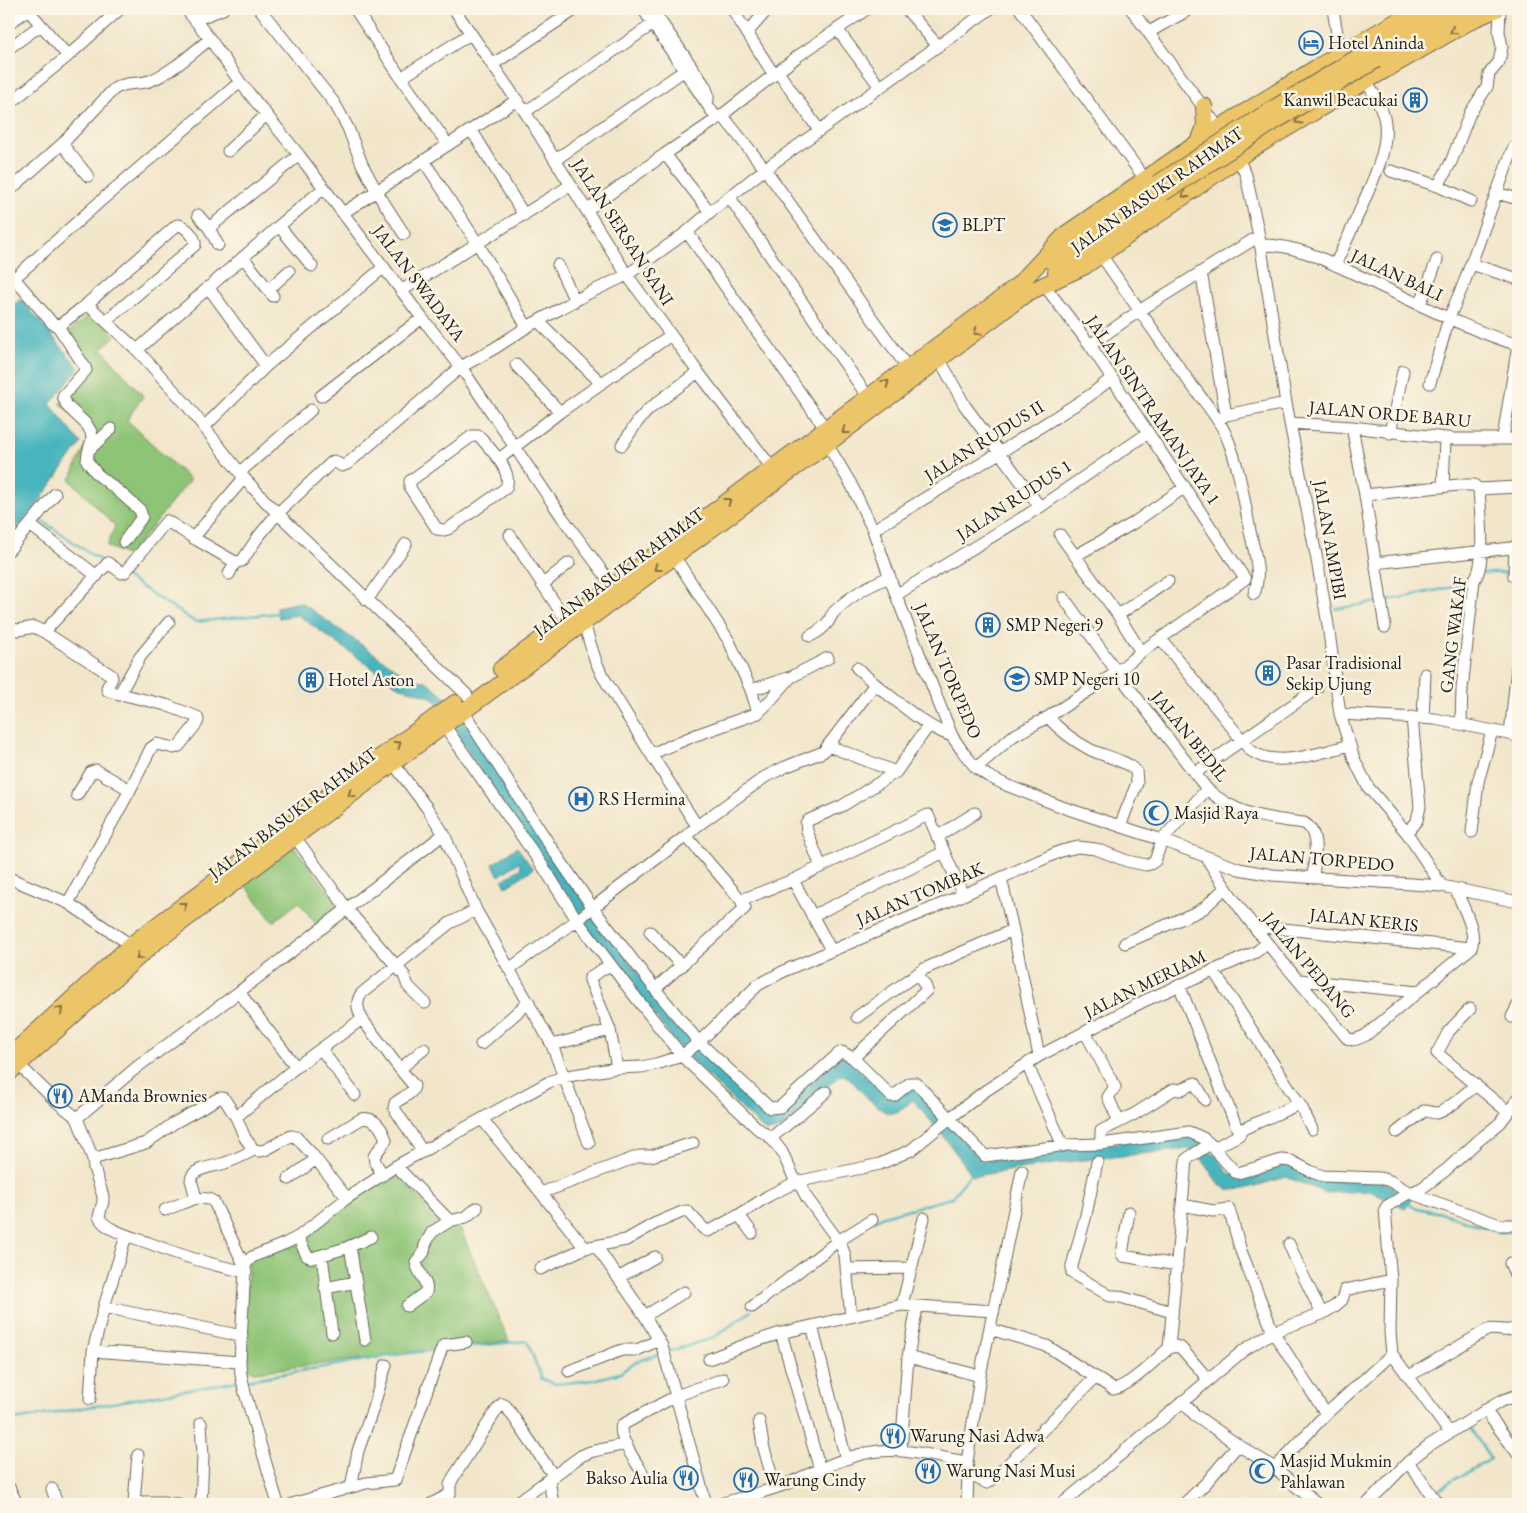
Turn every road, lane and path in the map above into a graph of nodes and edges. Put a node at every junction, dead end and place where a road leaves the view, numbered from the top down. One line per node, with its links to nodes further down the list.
1 (29, 9): 26 (street); 28 (street)
2 (120, 9): 38 (street)
3 (186, 9): 25 (street, JALAN SWADAYA)
4 (223, 9): 25 (street)
5 (260, 9): 78 (street)
6 (355, 9): 42 (street)
7 (576, 9): 39 (street)
8 (643, 9): 27 (street)
9 (652, 9): 49 (street)
10 (732, 9): 31 (street)
11 (768, 9): 31 (street)
12 (867, 9): 29 (street)
13 (906, 9): 34 (street)
14 (990, 9): 34 (street)
15 (1020, 9): 74 (street)
16 (1131, 9): 30 (street, JALAN AMPIBI)
17 (1190, 9): 30 (street)
18 (1332, 9): 36 (street)
19 (1418, 9): 36 (highway, JALAN BASUKI RAHMAT)
20 (1441, 9): 37 (highway)
21 (1465, 9): 37 (highway)
22 (1497, 9): 44 (highway, JALAN BASUKI RAHMAT, one-way to 44)
23 (1500, 9): 75 (street)
24 (460, 11): 32 (street, JALAN SERSAN SANI)
25 (195, 20): 33 (street, JALAN SWADAYA)
26 (9, 23)
27 (654, 24): 40 (street); 51 (street)
28 (41, 25): 35 (street); 38 (street)
29 (837, 29): 41 (street); 45 (street)
30 (1149, 32): 50 (street, JALAN AMPIBI)
31 (747, 33): 41 (street)
32 (470, 34): 39 (street, JALAN SERSAN SANI); 42 (street)
33 (210, 39): 43 (street, JALAN SWADAYA); 60 (street)
34 (938, 46): 45 (street)
35 (9, 48)
36 (1339, 54): 44 (highway); 47 (highway, JALAN BASUKI RAHMAT)
37 (1373, 55): 74 (highway, bridge)
38 (68, 56): 48 (street)
39 (492, 65): 46 (street, JALAN SERSAN SANI)
40 (684, 70): 49 (street); 67 (street)
41 (776, 73): 53 (street); 57 (street)
42 (401, 78): 62 (street)
43 (240, 82): 52 (street, JALAN SWADAYA); 107 (street)
44 (1361, 84): 58 (highway, JALAN BASUKI RAHMAT, one-way to 58); 100 (street)
45 (880, 87): 57 (street)
46 (517, 100): 51 (street, JALAN SERSAN SANI); 56 (street)
47 (1261, 101): 54 (highway, JALAN BASUKI RAHMAT); 58 (highway)
48 (9, 104)
49 (708, 105): 53 (street)
50 (1204, 106): 54 (highway); 55 (street, JALAN AMPIBI); 61 (highway)
51 (525, 112): 67 (street, JALAN SERSAN SANI)
52 (266, 115): 63 (street); 65 (street, JALAN SWADAYA)
53 (720, 117): 64 (street); 69 (street)
54 (1235, 117): 55 (highway, JALAN BASUKI RAHMAT)
55 (1218, 126): 61 (highway, JALAN BASUKI RAHMAT); 66 (street, JALAN AMPIBI)
56 (472, 130): 62 (street); 87 (street)
57 (819, 130): 69 (street)
58 (1276, 134): 66 (highway, JALAN BASUKI RAHMAT)
59 (1518, 141): 79 (street)
60 (62, 144): 71 (street); 77 (street)
61 (1195, 144): 72 (highway); 74 (highway, JALAN BASUKI RAHMAT)
62 (448, 145): 68 (street)
63 (228, 151)
64 (665, 154): 83 (street); 84 (street)
65 (299, 155): 76 (street, JALAN SWADAYA); 89 (street)
66 (1239, 157): 72 (highway, JALAN BASUKI RAHMAT); 92 (street, JALAN AMPIBI)
67 (555, 160): 73 (street, JALAN SERSAN SANI)
68 (424, 161): 78 (street); 93 (street)
69 (765, 169): 80 (street); 130 (street)
70 (1391, 171): 75 (street)
71 (88, 176)
72 (1207, 179): 95 (highway, JALAN BASUKI RAHMAT, one-way to 95)
73 (571, 185): 83 (street, JALAN SERSAN SANI); 87 (street)
74 (1155, 186): 110 (highway); 110 (highway, JALAN BASUKI RAHMAT)
75 (1438, 186): 82 (street)
76 (324, 188): 85 (street, JALAN SWADAYA); 88 (street)
77 (9, 191)
78 (377, 192): 85 (street); 91 (street)
79 (1496, 193): 81 (street); 98 (street)
80 (730, 198): 84 (street); 137 (street)
81 (1518, 199)
82 (1471, 201)
83 (587, 210): 105 (street, JALAN SERSAN SANI)
84 (710, 212): 90 (street)
85 (343, 213): 102 (street, JALAN SWADAYA)
86 (198, 215): 89 (street)
87 (524, 216): 93 (street)
88 (279, 226): 96 (street); 101 (street)
89 (209, 228): 94 (street)
90 (687, 232): 105 (street); 148 (street, JALAN TORPEDO)
91 (404, 234)
92 (1259, 240): 100 (street, JALAN BALI); 104 (street); 138 (street, JALAN AMPIBI)
93 (478, 244): 111 (street); 121 (street)
94 (218, 245)
95 (1101, 255): 108 (highway, JALAN BASUKI RAHMAT); 115 (street)
96 (243, 257): 103 (street); 109 (street)
97 (1437, 260): 114 (street)
98 (1471, 264): 106 (street); 117 (street)
99 (558, 265): 112 (street)
100 (1335, 265): 114 (street, JALAN BALI)
101 (312, 266)
102 (384, 267): 111 (street, JALAN SWADAYA); 128 (street)
103 (289, 270)
104 (1201, 272): 115 (street); 141 (street)
105 (627, 274): 112 (street); 122 (street, JALAN SERSAN SANI)
106 (1518, 279)
107 (12, 281): 120 (street)
108 (1044, 285): 110 (highway, JALAN BASUKI RAHMAT); 123 (street, JALAN SINTRAMAN JAYA 1)
109 (208, 287): 125 (street); 128 (street)
110 (1023, 289): 126 (highway, JALAN BASUKI RAHMAT, one-way to 126); 130 (highway, JALAN BASUKI RAHMAT)
111 (402, 291): 116 (street, JALAN SWADAYA)
112 (575, 301): 119 (street)
113 (87, 304): 118 (street); 118 (street); 120 (street)
114 (1420, 305): 117 (street, JALAN BALI)
115 (1139, 311): 123 (street); 141 (street)
116 (422, 318): 129 (street, JALAN SWADAYA); 136 (street)
117 (1449, 318): 124 (street, JALAN BALI); 135 (street)
118 (106, 321): 125 (street)
119 (538, 321): 121 (street); 134 (street)
120 (57, 325): 154 (street)
121 (527, 327): 129 (street)
122 (671, 335): 132 (street, JALAN SERSAN SANI); 134 (street)
123 (1090, 345): 133 (street, JALAN SINTRAMAN JAYA 1)
124 (1518, 345): 149 (street)
125 (137, 350): 143 (street)
126 (940, 360): 148 (highway, JALAN BASUKI RAHMAT, one-way to 148); 155 (street)
127 (516, 365): 140 (street)
128 (266, 366): 143 (street)
129 (462, 367): 153 (street, JALAN SWADAYA); 166 (street)
130 (907, 368): 137 (highway, JALAN BASUKI RAHMAT, one-way to 130)
131 (1403, 371): 146 (street)
132 (698, 372): 152 (street); 157 (street, JALAN SERSAN SANI)
133 (1112, 378): 147 (street, JALAN SINTRAMAN JAYA 1); 155 (street, JALAN RUDUS II)
134 (601, 383): 140 (street)
135 (1430, 383)
136 (321, 396)
137 (868, 397): 148 (highway, JALAN BASUKI RAHMAT)
138 (1286, 403): 141 (street); 142 (street, JALAN AMPIBI)
139 (311, 410): 158 (street)
140 (560, 412): 153 (street)
141 (1222, 418): 189 (street)
142 (1290, 423): 144 (street, JALAN ORDE BARU); 215 (street, JALAN AMPIBI)
143 (204, 426): 158 (street)
144 (1352, 427): 146 (street, JALAN ORDE BARU); 164 (street)
145 (111, 429): 154 (street)
146 (1390, 432): 150 (street, JALAN ORDE BARU)
147 (1148, 433): 160 (street, JALAN SINTRAMAN JAYA 1); 165 (street, JALAN RUDUS 1)
148 (826, 436): 157 (highway, JALAN BASUKI RAHMAT); 168 (street, JALAN TORPEDO); 177 (highway, JALAN BASUKI RAHMAT)
149 (1503, 438): 150 (street, JALAN ORDE BARU); 151 (street, JALAN ORDE BARU)
150 (1445, 439): 159 (street)
151 (1518, 439)
152 (622, 445)
153 (514, 447): 156 (street); 188 (street, JALAN SWADAYA)
154 (90, 449): 172 (street)
155 (999, 453): 165 (street); 168 (street, JALAN RUDUS II)
156 (499, 459): 156 (street)
157 (772, 468): 188 (highway, JALAN BASUKI RAHMAT, one-way to 157)
158 (242, 475): 166 (street); 171 (street)
159 (1443, 486): 162 (street); 164 (street)
160 (1185, 487): 178 (street); 201 (street, JALAN SINTRAMAN JAYA 1)
161 (1518, 487): 162 (street)
162 (1479, 489): 176 (street, GANG WAKAF)
163 (55, 494): 167 (street)
164 (1365, 495): 181 (street)
165 (1040, 507): 190 (street, JALAN RUDUS 1)
166 (277, 514): 179 (street); 192 (street)
167 (31, 523): 175 (street); 184 (street)
168 (873, 530): 185 (street, JALAN TORPEDO)
169 (510, 535): 187 (street)
170 (1060, 535): 178 (street)
171 (193, 538): 179 (street); 184 (street)
172 (124, 542)
173 (406, 544): 192 (street)
174 (1516, 546): 176 (street); 183 (street)
175 (9, 550)
176 (1482, 551): 181 (street); 219 (street, GANG WAKAF)
177 (674, 556): 196 (highway, JALAN BASUKI RAHMAT, one-way to 196); 211 (street)
178 (1075, 556): 193 (street)
179 (235, 562): 182 (street)
180 (569, 563): 187 (street)
181 (1375, 563): 197 (street)
182 (229, 574)
183 (1515, 574)
184 (98, 575): 199 (street)
185 (890, 577): 190 (street, JALAN TORPEDO); 200 (street)
186 (1168, 581): 193 (street)
187 (542, 585): 194 (street)
188 (613, 586): 194 (highway, JALAN BASUKI RAHMAT)
189 (1254, 594)
190 (896, 595): 223 (street, JALAN TORPEDO)
191 (1064, 598): 206 (street, JALAN BEDIL)
192 (367, 600): 213 (street)
193 (1118, 615): 202 (street)
194 (566, 620): 213 (highway, JALAN BASUKI RAHMAT)
195 (169, 622): 212 (street)
196 (584, 624): 213 (highway, JALAN BASUKI RAHMAT); 227 (street)
197 (1385, 627)
198 (9, 628): 199 (street)
199 (44, 632): 212 (street)
200 (810, 636)
201 (1162, 639): 202 (street); 224 (street)
202 (1141, 652): 206 (street)
203 (828, 658): 208 (street)
204 (1518, 658): 222 (street)
205 (857, 668): 209 (street)
206 (1117, 672): 216 (street); 231 (street, JALAN BEDIL)
207 (1425, 674): 217 (street)
208 (791, 677): 211 (street); 214 (street)
209 (875, 684): 220 (street); 226 (street)
210 (1317, 688): 224 (street)
211 (751, 690): 214 (street)
212 (119, 694): 233 (street)
213 (462, 705): 218 (highway, JALAN BASUKI RAHMAT); 259 (street)
214 (758, 713): 227 (street)
215 (1340, 714): 217 (street); 225 (street, JALAN AMPIBI)
216 (1048, 718): 229 (street); 237 (street)
217 (1418, 718): 219 (street); 239 (street)
218 (443, 721): 228 (highway, JALAN BASUKI RAHMAT); 263 (street); 269 (highway, JALAN BASUKI RAHMAT, one-way to 218)
219 (1461, 724): 221 (street)
220 (929, 725): 223 (street); 230 (street)
221 (1492, 731): 222 (street); 238 (street)
222 (1514, 735)
223 (952, 736): 229 (street, JALAN TORPEDO)
224 (1242, 740): 225 (street); 231 (street)
225 (1350, 745): 239 (street, JALAN AMPIBI)
226 (829, 746): 230 (street); 236 (street)
227 (651, 754): 236 (street)
228 (393, 763): 240 (street); 241 (highway, JALAN BASUKI RAHMAT, one-way to 241)
229 (976, 768): 237 (street, JALAN TORPEDO)
230 (896, 772): 247 (street)
231 (1195, 773): 232 (street, JALAN BEDIL)
232 (1207, 789): 244 (street, JALAN TOMBAK); 250 (street, JALAN BEDIL)
233 (130, 790): 234 (street); 258 (street)
234 (77, 795)
235 (975, 813): 243 (street)
236 (697, 826): 242 (street)
237 (1120, 826): 244 (street, JALAN TORPEDO)
238 (1472, 832)
239 (1407, 833): 252 (street, JALAN AMPIBI)
240 (444, 834): 260 (street); 261 (street)
241 (295, 836): 260 (street); 301 (highway, JALAN BASUKI RAHMAT, one-way to 301)
242 (686, 836): 256 (street); 259 (street)
243 (937, 837): 245 (street); 247 (street)
244 (1162, 840): 246 (street, JALAN TORPEDO); 249 (street, JALAN TOMBAK)
245 (944, 852): 255 (street); 262 (street)
246 (1206, 857): 250 (street, JALAN TORPEDO); 253 (street, JALAN PEDANG)
247 (821, 867): 251 (street)
248 (9, 878): 258 (street)
249 (1001, 878): 255 (street, JALAN TOMBAK); 265 (street)
250 (1313, 878): 252 (street, JALAN TORPEDO)
251 (793, 880): 256 (street); 262 (street)
252 (1442, 886): 254 (street, JALAN TORPEDO)
253 (1225, 888): 264 (street, JALAN PEDANG); 267 (street)
254 (1456, 890): 257 (street, JALAN TORPEDO); 270 (street)
255 (963, 895): 271 (street, JALAN TOMBAK)
256 (741, 900): 274 (street)
257 (1518, 902)
258 (68, 903): 269 (street)
259 (592, 908): 263 (street); 280 (street)
260 (347, 909): 273 (street); 281 (street)
261 (476, 910): 273 (street); 275 (street)
262 (812, 916): 271 (street)
263 (578, 919): 272 (street); 275 (street)
264 (1254, 926): 268 (street, JALAN PEDANG); 270 (street, JALAN KERIS)
265 (1013, 930): 277 (street); 298 (street)
266 (650, 932): 274 (street)
267 (1125, 943)
268 (1266, 944): 276 (street, JALAN MERIAM); 278 (street, JALAN PEDANG)
269 (131, 945): 301 (highway, JALAN BASUKI RAHMAT, one-way to 269)
270 (1471, 948): 282 (street, JALAN PEDANG)
271 (831, 950): 292 (street, JALAN TOMBAK)
272 (610, 964): 290 (street); 297 (street)
273 (396, 966): 284 (street); 289 (street)
274 (682, 966): 280 (street)
275 (509, 969): 283 (street)
276 (1213, 970): 279 (street, JALAN MERIAM); 311 (street)
277 (920, 972): 287 (street); 299 (street)
278 (1299, 980): 282 (street); 282 (street, JALAN PEDANG)
279 (1179, 985): 291 (street, JALAN MERIAM); 319 (street)
280 (655, 989): 292 (street)
281 (239, 992): 302 (street); 314 (street)
282 (1418, 992)
283 (529, 1002): 293 (street); 294 (street)
284 (425, 1003)
285 (1518, 1006): 288 (street)
286 (1470, 1008): 306 (street)
287 (857, 1017)
288 (1512, 1017)
289 (362, 1019): 295 (street); 304 (street)
290 (610, 1030): 294 (street); 303 (street)
291 (1084, 1032): 298 (street, JALAN MERIAM); 317 (street)
292 (698, 1043): 297 (street, JALAN TOMBAK); 299 (street)
293 (480, 1044)
294 (552, 1045): 305 (street)
295 (321, 1049): 302 (street); 308 (street)
296 (424, 1049): 304 (street)
297 (684, 1054): 303 (street, JALAN TOMBAK); 321 (street)
298 (1039, 1056): 300 (street, JALAN MERIAM)
299 (853, 1058): 315 (street)
300 (1027, 1064): 315 (street, JALAN MERIAM); 326 (street)
301 (12, 1065): 314 (street)
302 (296, 1067): 313 (street)
303 (617, 1068): 305 (street, JALAN TOMBAK)
304 (400, 1070): 329 (street)
305 (565, 1077): 316 (street, JALAN TOMBAK); 323 (street)
306 (1476, 1085): 312 (street); 320 (street)
307 (826, 1092): 321 (street)
308 (355, 1095)
309 (1518, 1099): 312 (street)
310 (1204, 1100): 317 (street)
311 (1300, 1104): 318 (street); 319 (street)
312 (1508, 1112): 339 (street)
313 (236, 1117): 328 (street); 330 (street)
314 (77, 1118): 330 (street)
315 (949, 1118): 326 (street); 337 (street, JALAN MERIAM)
316 (482, 1119): 329 (street, JALAN TOMBAK); 338 (street)
317 (1119, 1122): 325 (street)
318 (1312, 1129)
319 (1242, 1130): 327 (street)
320 (1397, 1132)
321 (771, 1138): 337 (street)
322 (328, 1139): 335 (street)
323 (589, 1143)
324 (693, 1143): 338 (street)
325 (1100, 1144): 326 (street); 327 (street)
326 (1063, 1146)
327 (1211, 1146): 339 (street); 342 (street)
328 (254, 1150): 331 (street); 340 (street)
329 (423, 1152): 333 (street, JALAN TOMBAK)
330 (93, 1159): 352 (street)
331 (316, 1159): 336 (street); 341 (street)
332 (1097, 1162): 379 (street)
333 (396, 1166): 335 (street, JALAN TOMBAK); 349 (street)
334 (1022, 1171): 378 (street)
335 (383, 1175): 341 (street, JALAN TOMBAK)
336 (289, 1179)
337 (797, 1181): 346 (street, JALAN MERIAM); 355 (street)
338 (541, 1193): 358 (street)
339 (1408, 1194): 350 (street); 368 (street)
340 (196, 1198): 344 (street); 366 (street)
341 (347, 1198): 353 (street, JALAN TOMBAK)
342 (1182, 1204): 362 (street); 386 (street)
343 (478, 1208): 349 (street)
344 (165, 1210)
345 (1129, 1212): 362 (street)
346 (739, 1215): 351 (street); 358 (street, JALAN MERIAM)
347 (924, 1218): 363 (street)
348 (872, 1220): 355 (street)
349 (450, 1221): 374 (street)
350 (1518, 1225)
351 (752, 1233)
352 (126, 1236): 366 (street); 375 (street)
353 (298, 1236): 359 (street); 366 (street, JALAN TOMBAK)
354 (371, 1236): 357 (street)
355 (840, 1244): 365 (street); 376 (street)
356 (1289, 1244): 380 (street)
357 (350, 1246): 359 (street); 370 (street)
358 (591, 1247): 364 (street); 367 (street)
359 (322, 1256): 371 (street)
360 (655, 1257): 367 (street)
361 (1510, 1262): 369 (street)
362 (1177, 1265): 379 (street)
363 (911, 1268): 365 (street); 373 (street)
364 (540, 1269)
365 (846, 1269): 382 (street)
366 (245, 1270): 389 (street)
367 (618, 1278): 381 (street)
368 (1391, 1280): 380 (street); 395 (street)
369 (1518, 1281)
370 (356, 1282): 371 (street); 390 (street)
371 (325, 1288): 387 (street)
372 (684, 1292): 381 (street)
373 (902, 1305): 377 (street); 382 (street)
374 (407, 1306)
375 (104, 1307): 389 (street); 394 (street)
376 (752, 1307)
377 (917, 1307): 378 (street); 396 (street)
378 (994, 1311): 385 (street)
379 (1172, 1312): 393 (street)
380 (1322, 1314): 386 (street)
381 (645, 1316): 392 (street)
382 (852, 1317): 383 (street)
383 (812, 1326): 388 (street); 420 (street)
384 (1518, 1327): 402 (street)
385 (990, 1329): 401 (street); 403 (street)
386 (1273, 1332): 405 (street); 411 (street)
387 (332, 1333)
388 (781, 1333): 397 (street); 424 (street)
389 (242, 1336): 398 (street)
390 (366, 1340)
391 (466, 1342): 429 (street)
392 (660, 1343): 400 (street); 407 (street)
393 (1169, 1348): 403 (street); 405 (street)
394 (93, 1351): 398 (street); 408 (street)
395 (1392, 1354): 402 (street); 411 (street)
396 (908, 1357): 401 (street); 417 (street)
397 (709, 1359)
398 (240, 1362): 439 (street)
399 (386, 1365): 429 (street)
400 (569, 1371)
401 (980, 1376): 421 (street)
402 (1409, 1376): 414 (street)
403 (1096, 1377): 426 (street)
404 (724, 1379): 407 (street)
405 (1208, 1379): 409 (street)
406 (1518, 1395): 410 (street)
407 (676, 1396): 415 (street); 445 (street)
408 (90, 1400)
409 (1182, 1401): 416 (street); 448 (street)
410 (1485, 1410): 414 (street); 418 (street)
411 (1326, 1414): 423 (street)
412 (759, 1421): 430 (street)
413 (201, 1422): 438 (street)
414 (1449, 1432): 422 (street)
415 (626, 1444): 425 (street); 427 (street)
416 (1238, 1445): 423 (street); 449 (street)
417 (901, 1451): 420 (street); 421 (street)
418 (1518, 1454)
419 (138, 1455): 437 (street)
420 (846, 1459): 424 (street)
421 (967, 1462): 426 (street)
422 (1408, 1462): 433 (street); 450 (street)
423 (1275, 1468): 434 (street)
424 (820, 1470): 430 (street)
425 (642, 1472)
426 (968, 1474): 447 (street)
427 (551, 1477): 432 (street); 443 (street); 444 (street)
428 (9, 1486): 435 (street)
429 (351, 1487): 440 (street)
430 (775, 1487): 446 (street)
431 (52, 1488): 436 (street)
432 (450, 1494): 441 (street); 442 (street)
433 (1434, 1498)
434 (1309, 1502)
435 (16, 1504)
436 (57, 1504)
437 (179, 1504)
438 (201, 1504)
439 (278, 1504)
440 (292, 1504)
441 (432, 1504)
442 (457, 1504)
443 (515, 1504)
444 (553, 1504)
445 (706, 1504)
446 (719, 1504)
447 (967, 1504)
448 (1062, 1504)
449 (1184, 1504)
450 (1367, 1504)

